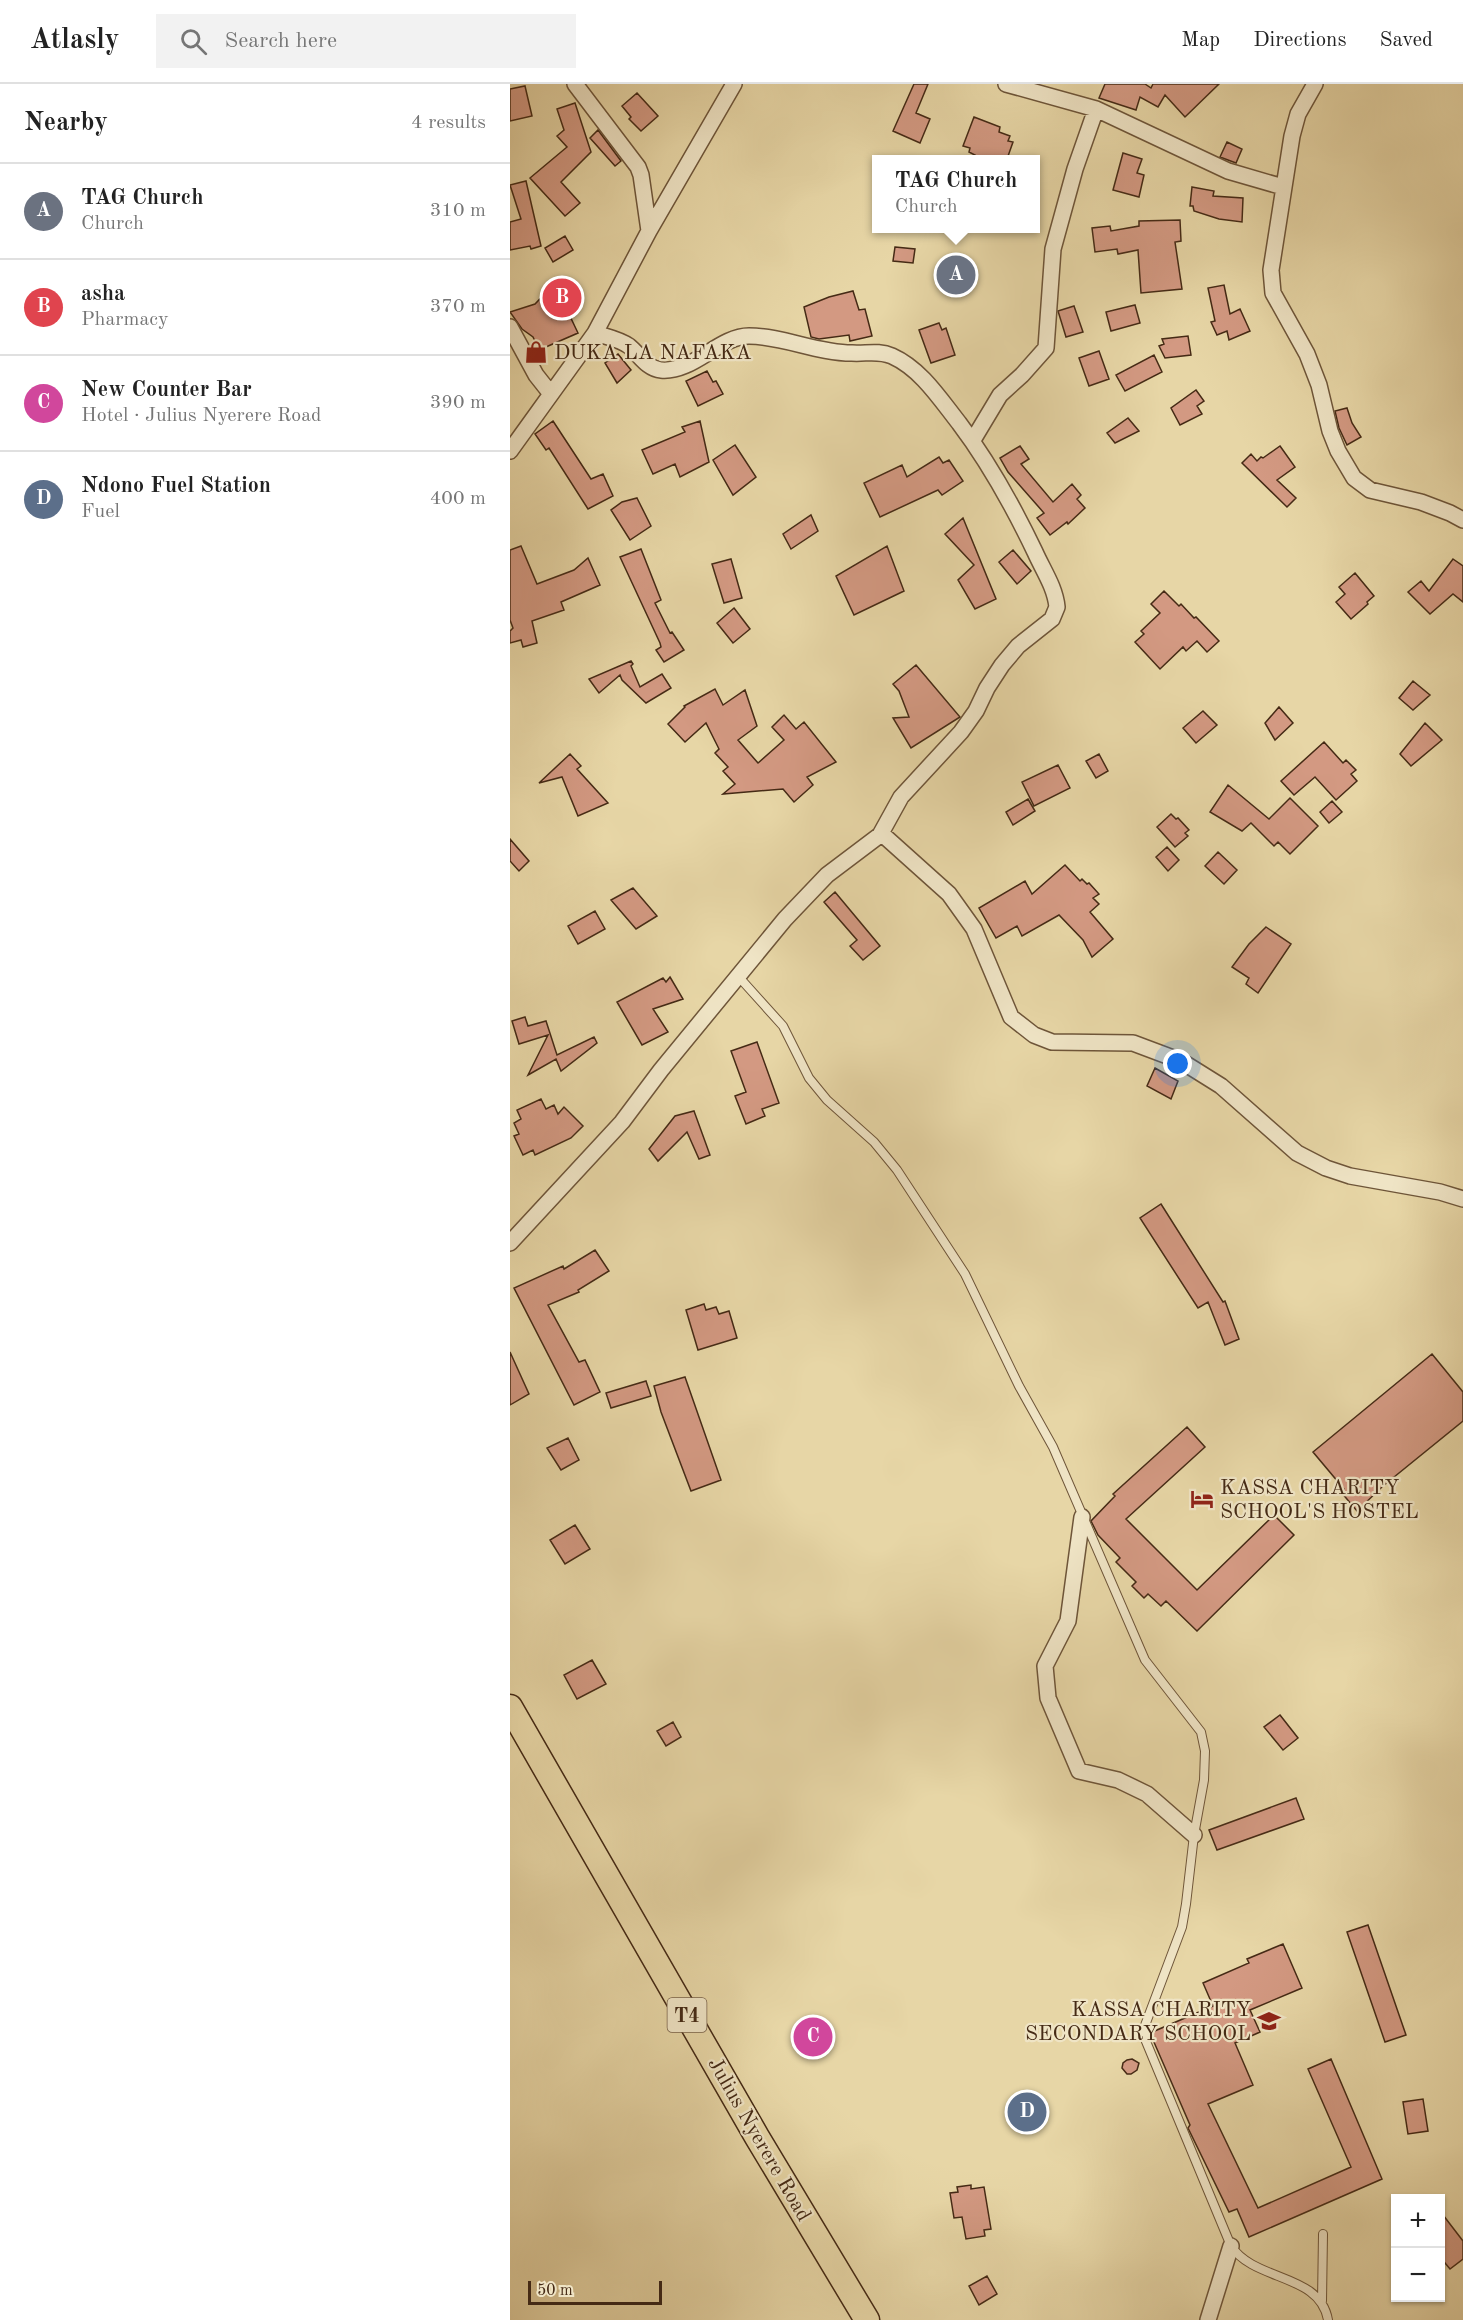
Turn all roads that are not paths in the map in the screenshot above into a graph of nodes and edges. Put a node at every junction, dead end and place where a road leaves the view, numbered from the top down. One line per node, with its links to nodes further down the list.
1 (575, 84): 7 (street)
2 (734, 84): 7 (street)
3 (1006, 84): 5 (street)
4 (1315, 84): 6 (street)
5 (1096, 109): 6 (street); 11 (street)
6 (1282, 187): 13 (street)
7 (649, 231): 9 (street)
8 (510, 327): 10 (street)
9 (595, 333): 10 (street); 11 (street)
10 (551, 394): 12 (street)
11 (973, 440): 14 (street)
12 (510, 451)
13 (1463, 520)
14 (881, 833): 15 (street); 16 (street)
15 (738, 976): 17 (street); 18 (lane)
16 (1463, 1199)
17 (510, 1243)
18 (1082, 1517): 20 (lane); 20 (street)
19 (510, 1707): 24 (highway, Julius Nyerere Road / T4)
20 (1194, 1835): 22 (lane)
21 (1323, 2234): 23 (lane)
22 (1231, 2246): 23 (lane); 25 (street)
23 (1322, 2301): 26 (lane)
24 (867, 2320)
25 (1208, 2320)
26 (1328, 2320)

